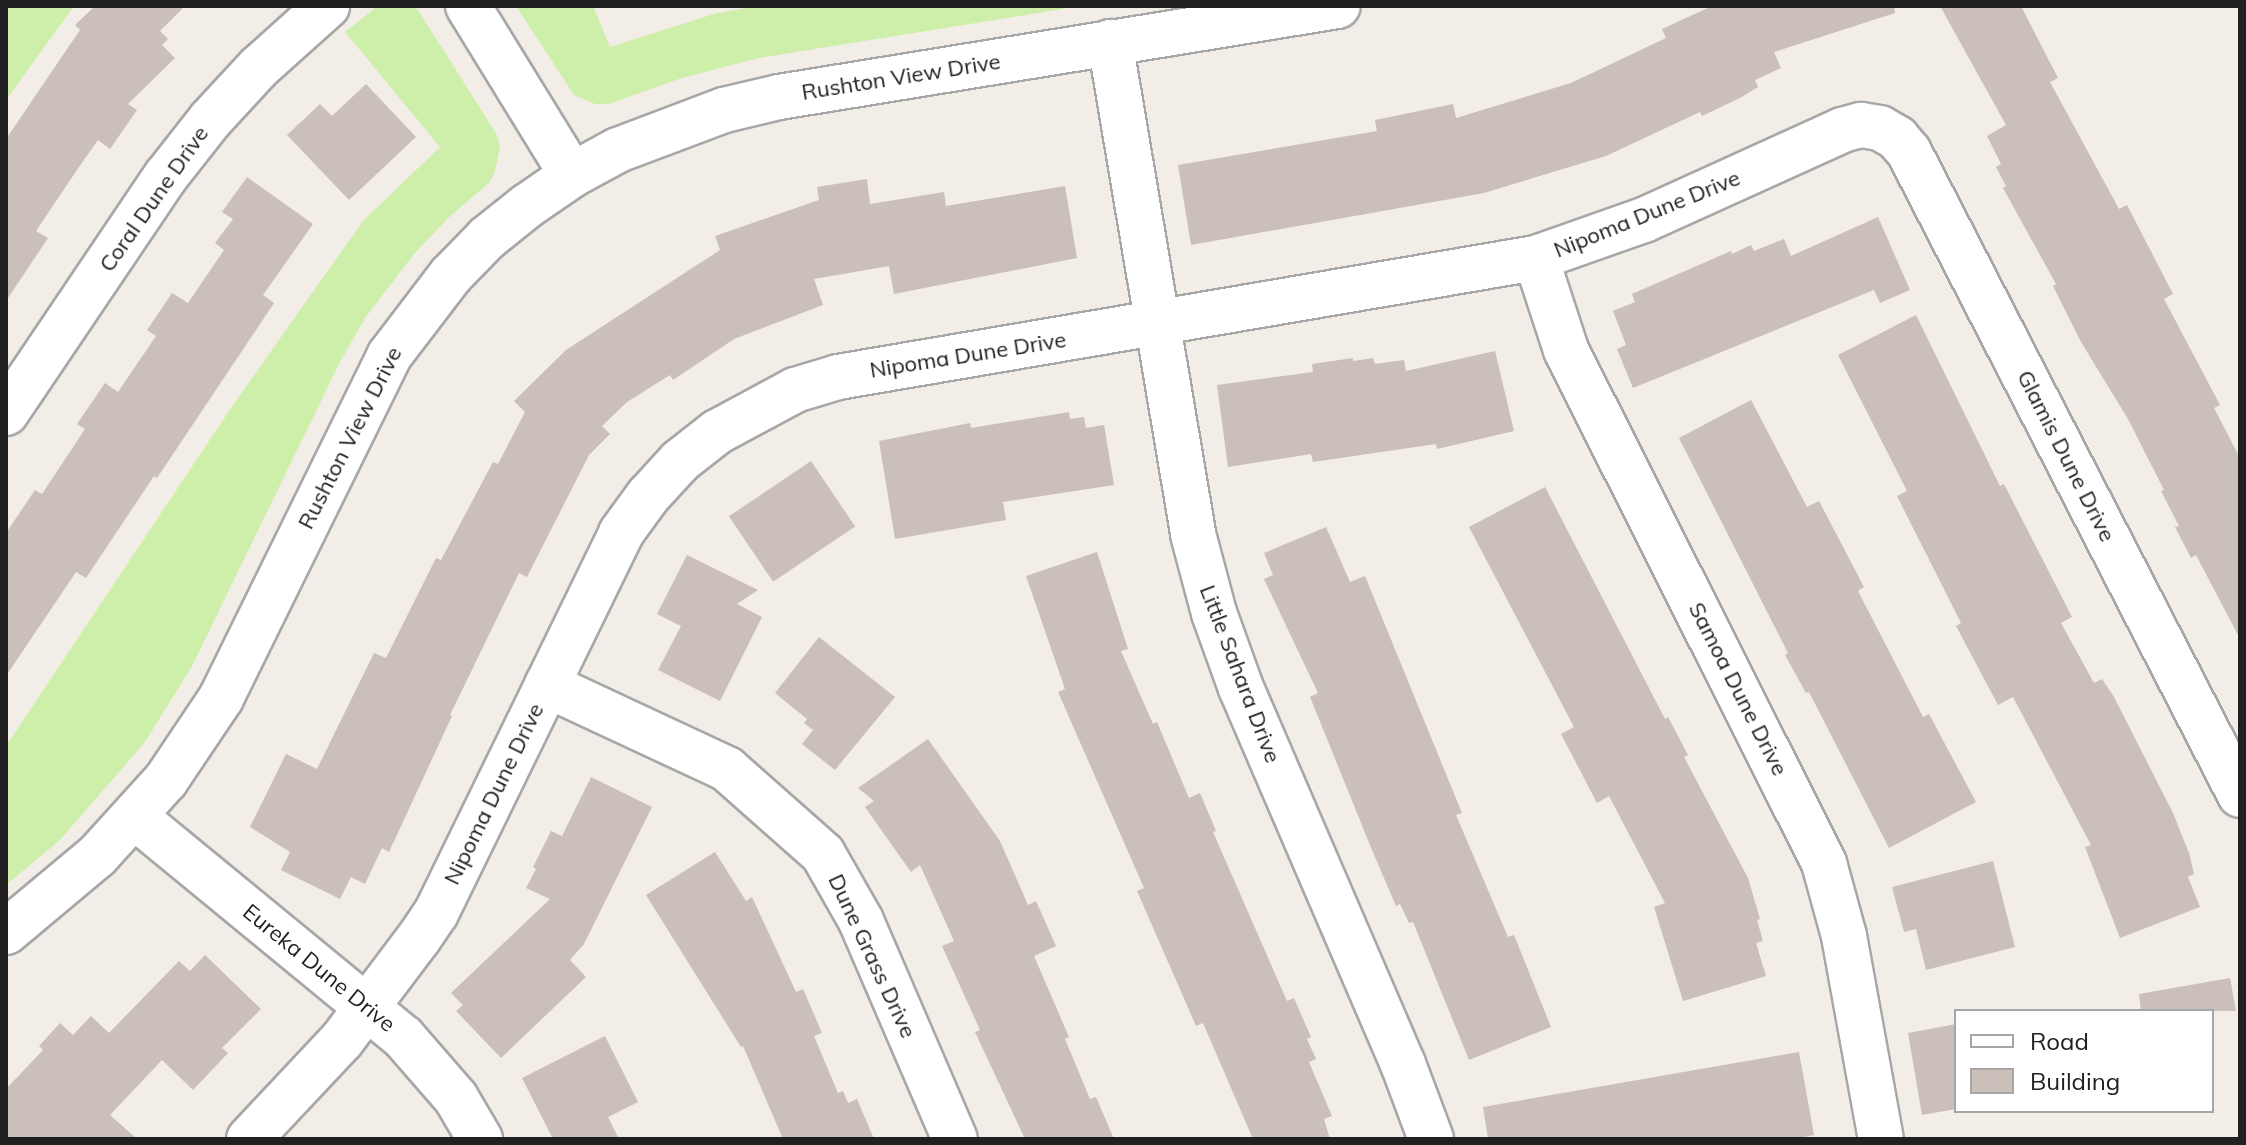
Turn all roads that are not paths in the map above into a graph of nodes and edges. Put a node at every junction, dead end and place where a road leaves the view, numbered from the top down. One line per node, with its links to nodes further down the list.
1 (327, 6): 9 (street, Coral Dune Drive)
2 (468, 6): 6 (street)
3 (1338, 6): 4 (street, Rushton View Drive)
4 (1110, 42): 6 (street, Rushton View Drive); 8 (street, Little Sahara Drive)
5 (1880, 128): 7 (street, Nipoma Dune Drive); 11 (street, Glamis Dune Drive)
6 (572, 175): 12 (street, Rushton View Drive)
7 (1536, 258): 8 (street, Nipoma Dune Drive); 19 (street, Samoa Dune Drive)
8 (1158, 325): 10 (street, Nipoma Dune Drive); 18 (street, Little Sahara Drive)
9 (6, 413)
10 (547, 685): 14 (street, Nipoma Dune Drive); 17 (street, Dune Grass Drive)
11 (2240, 795)
12 (135, 817): 13 (street, Rushton View Drive); 14 (street, Eureka Dune Drive)
13 (6, 932)
14 (366, 1009): 15 (street, Nipoma Dune Drive); 16 (street, Eureka Dune Drive)
15 (249, 1139)
16 (480, 1139)
17 (955, 1139)
18 (1431, 1139)
19 (1881, 1139)

